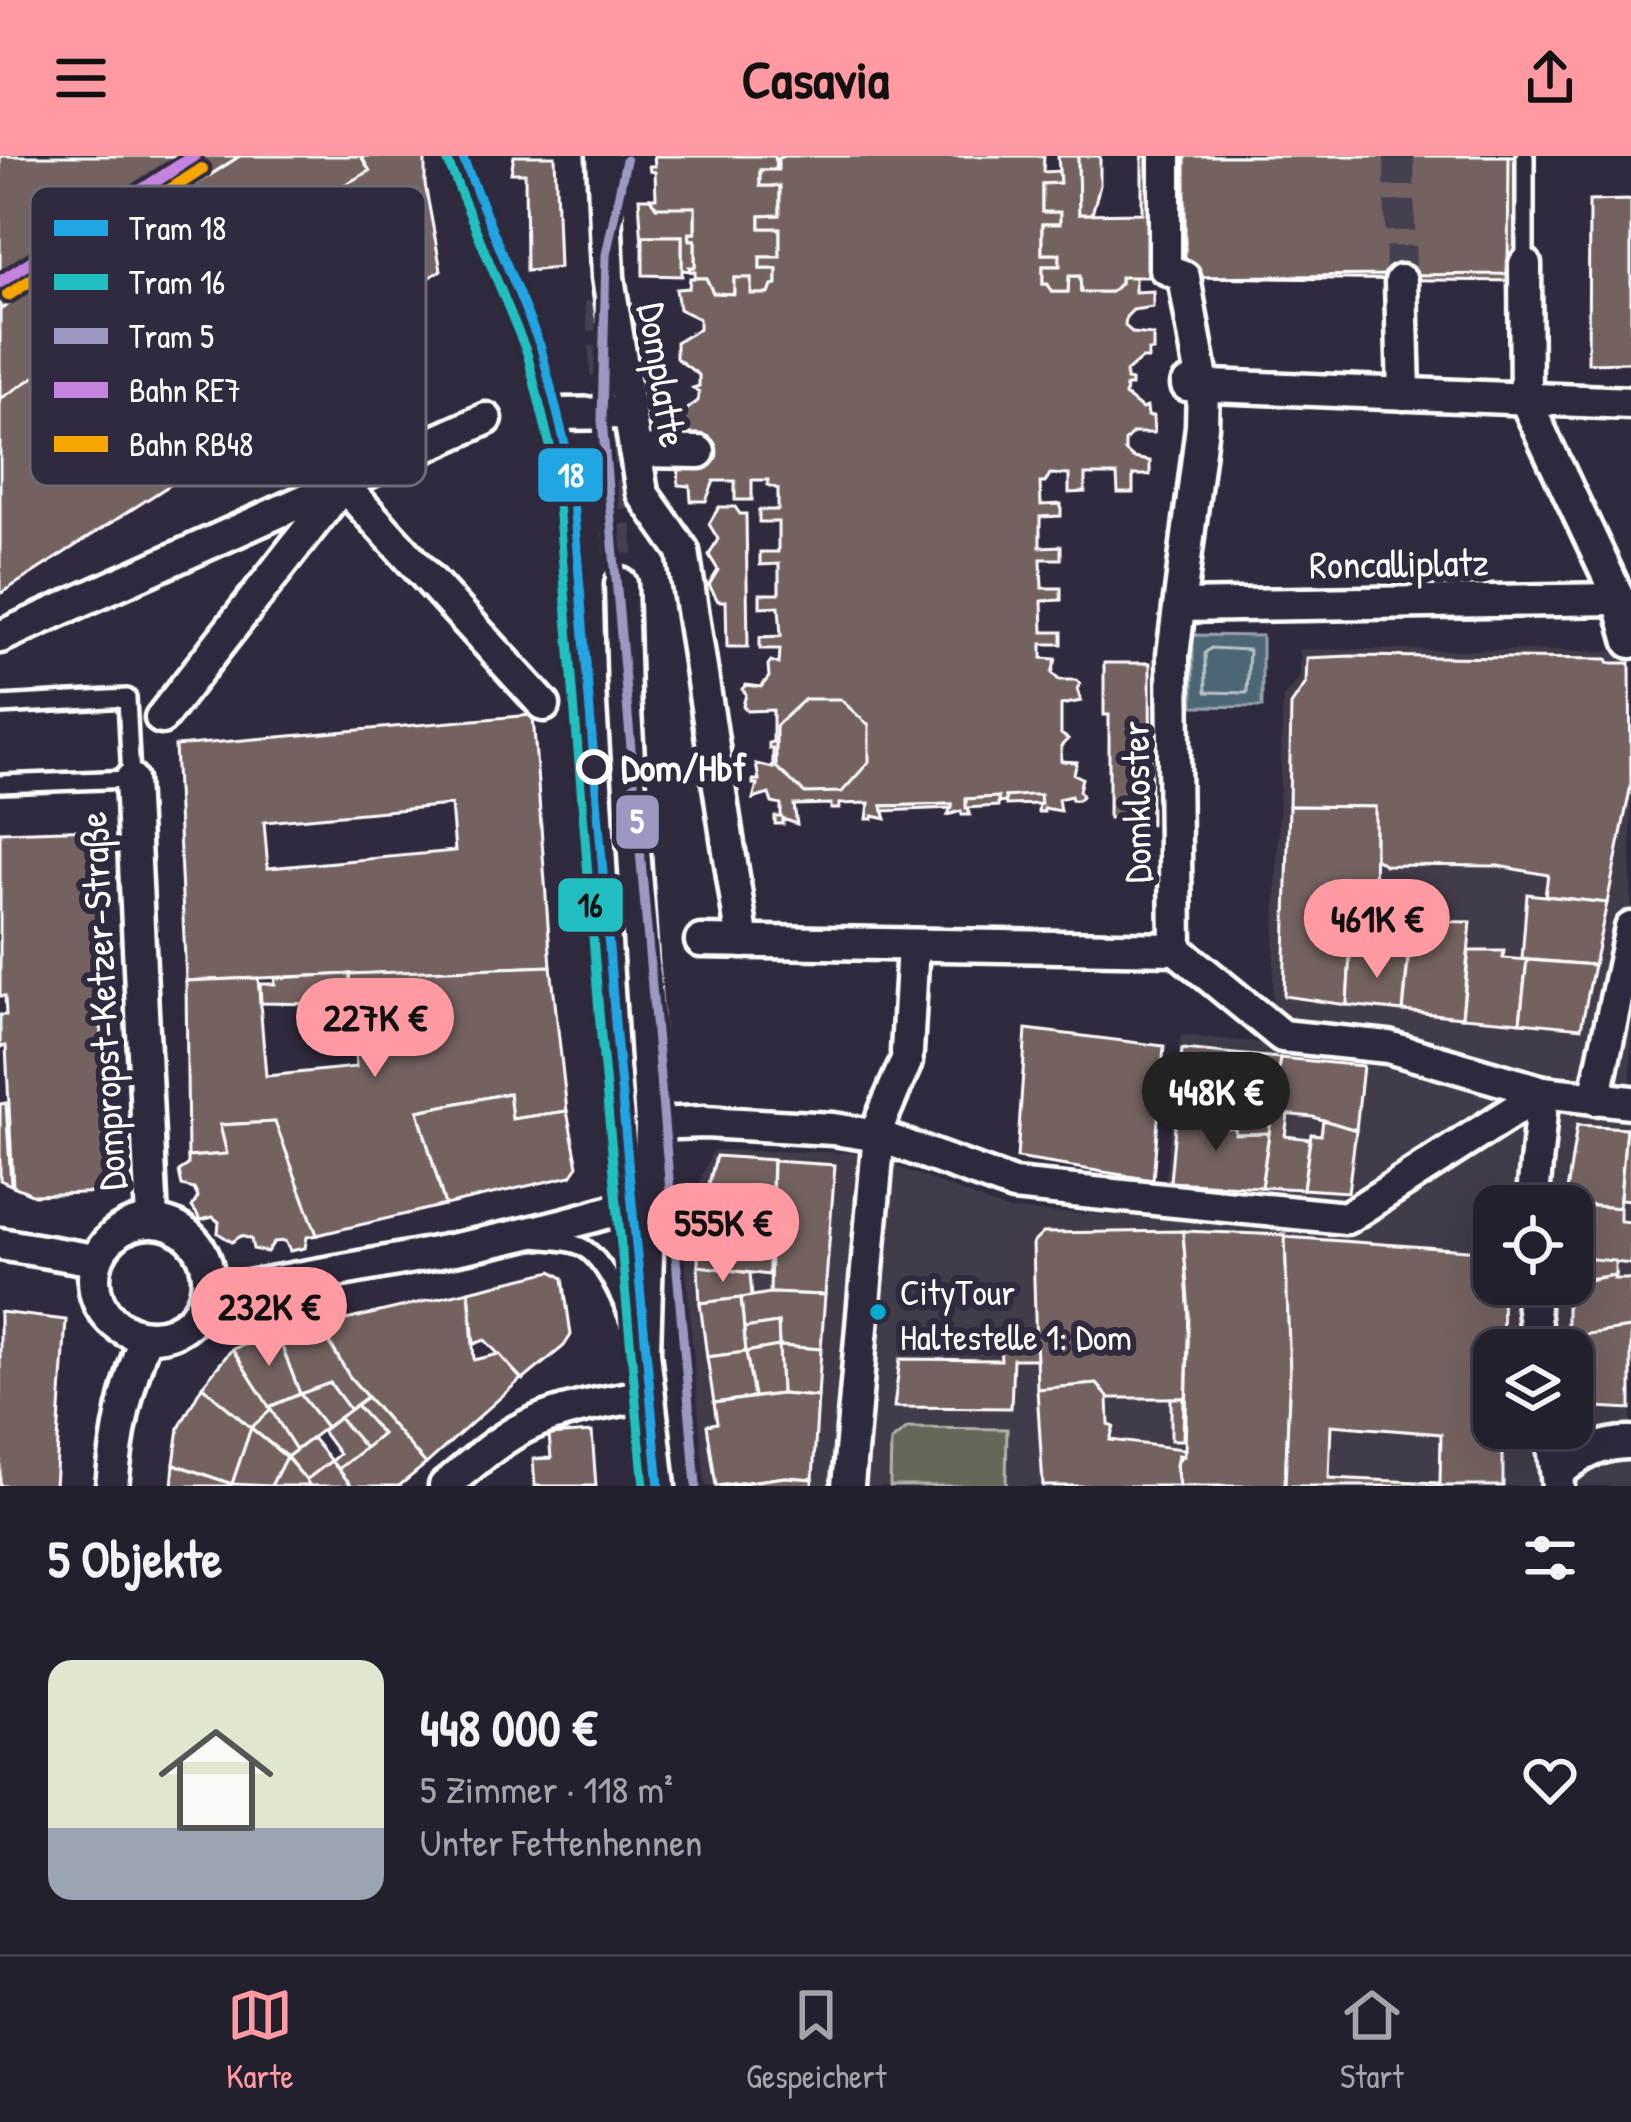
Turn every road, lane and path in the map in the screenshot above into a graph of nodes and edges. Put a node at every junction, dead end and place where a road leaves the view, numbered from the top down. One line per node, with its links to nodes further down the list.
1 (603, 156): 10 (street, Domplatte)
2 (1165, 156): 6 (street)
3 (1525, 156): 4 (lane)
4 (1525, 264): 8 (street)
5 (1401, 281): 7 (street)
6 (1192, 385): 7 (street); 21 (street)
7 (1403, 394): 8 (street)
8 (1526, 401): 9 (street); 20 (street)
9 (1631, 403)
10 (629, 413): 11 (street); 14 (street, Domplatte)
11 (556, 414)
12 (486, 419): 13 (street)
13 (426, 446)
14 (635, 451): 15 (street); 32 (street, Domplatte)
15 (700, 452)
16 (340, 486): 22 (street)
17 (342, 486): 27 (street)
18 (346, 486): 24 (street)
19 (622, 584): 38 (street)
20 (1619, 598): 21 (street, Roncalliplatz); 23 (street)
21 (1180, 606): 34 (street, Domkloster)
22 (0, 637)
23 (1631, 642)
24 (544, 704)
25 (0, 705): 26 (lane)
26 (128, 718): 27 (lane); 28 (lane)
27 (161, 718)
28 (131, 778): 29 (lane); 42 (street, Dompropst-Ketzer-Straße)
29 (0, 784)
30 (1631, 928): 36 (street)
31 (701, 941): 32 (street)
32 (743, 942): 33 (street)
33 (913, 944): 34 (street); 39 (street)
34 (1176, 949): 35 (street)
35 (1543, 1092): 36 (street); 39 (street); 40 (street)
36 (1586, 1098): 37 (street)
37 (1631, 1102)
38 (651, 1124): 39 (street); 41 (street)
39 (879, 1136): 56 (street)
40 (1534, 1185)
41 (650, 1199): 43 (street); 48 (street)
42 (152, 1221): 45 (street); 46 (street)
43 (508, 1235): 46 (street); 48 (lane)
44 (0, 1244): 45 (street)
45 (95, 1260): 47 (street)
46 (207, 1295): 47 (street)
47 (146, 1336): 53 (street)
48 (644, 1352): 49 (street)
49 (647, 1395): 54 (street); 55 (street)
50 (1631, 1443): 52 (street)
51 (1554, 1449): 52 (street)
52 (1558, 1479)
53 (112, 1486)
54 (445, 1486)
55 (659, 1486)
56 (848, 1486)

